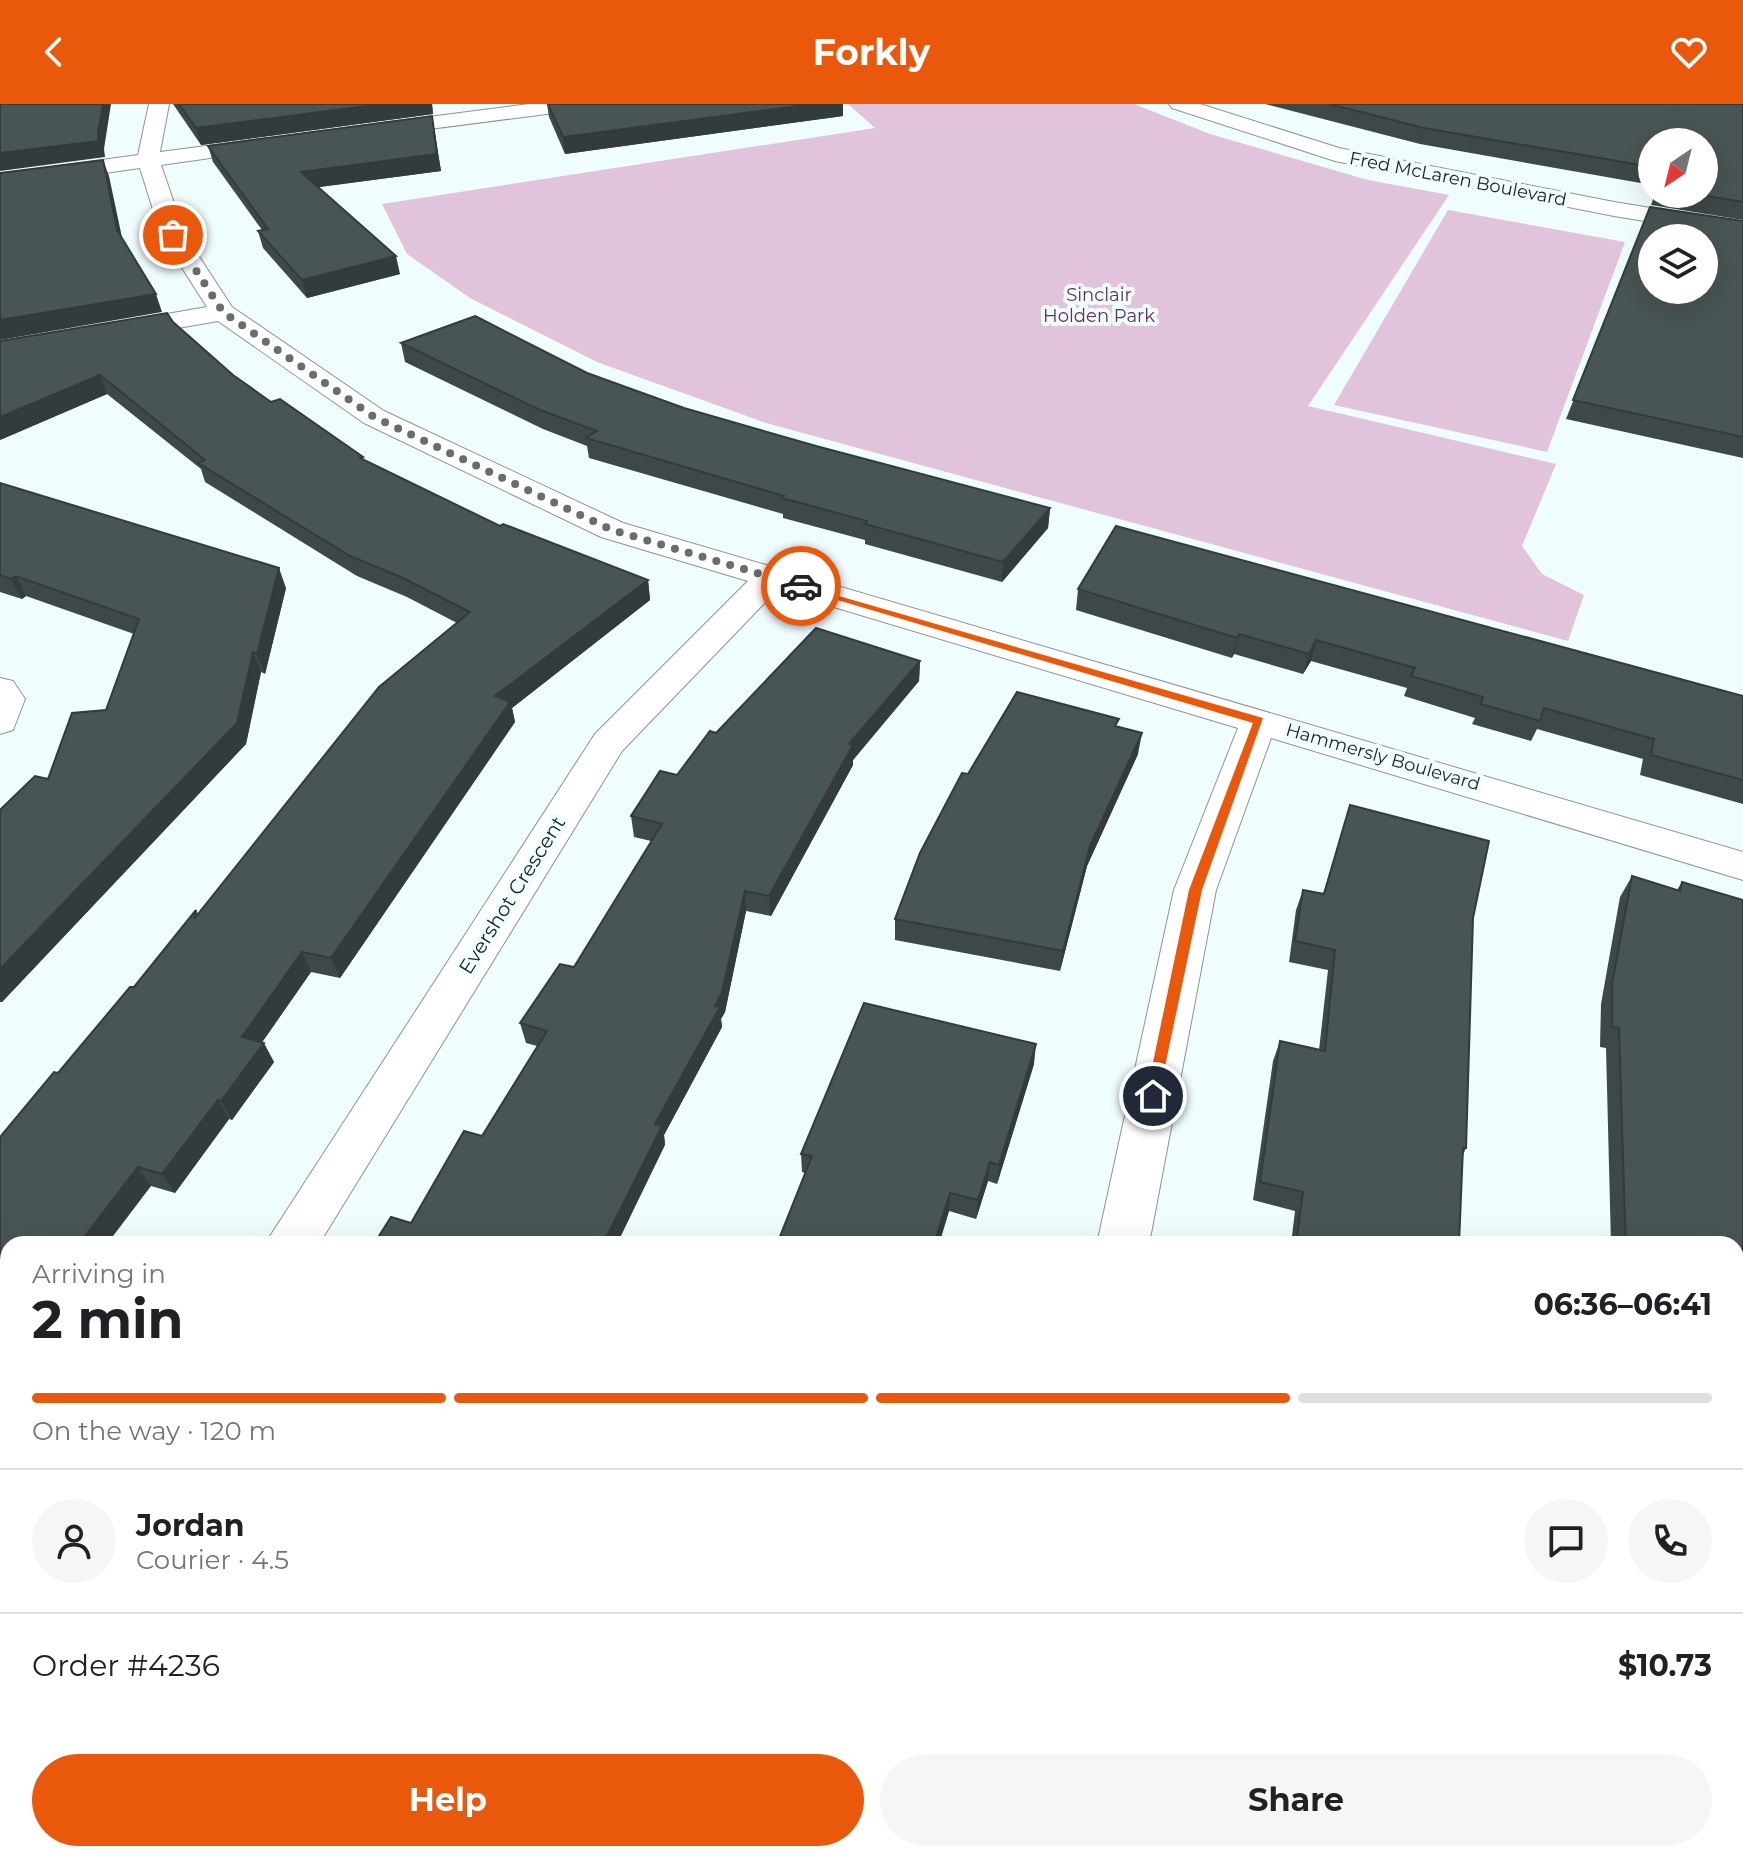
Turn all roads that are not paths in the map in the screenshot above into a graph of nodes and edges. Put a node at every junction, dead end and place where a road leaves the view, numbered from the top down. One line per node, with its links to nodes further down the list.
1 (159, 104): 7 (street, Hammersly Boulevard)
2 (577, 104): 4 (street)
3 (1179, 104): 9 (street, Fred McLaren Boulevard)
4 (487, 110): 5 (street)
5 (348, 134)
6 (287, 142): 7 (street)
7 (148, 159): 8 (street); 10 (street, Hammersly Boulevard)
8 (0, 181)
9 (1743, 230)
10 (223, 312): 11 (street); 12 (street, Hammersly Boulevard)
11 (0, 351)
12 (771, 577): 14 (street, Hammersly Boulevard); 17 (street, Evershot Crescent)
13 (0, 689): 15 (street)
14 (1259, 721): 16 (street, Hammersly Boulevard); 18 (street)
15 (0, 722)
16 (1743, 866)
17 (296, 1236)
18 (1125, 1236)

